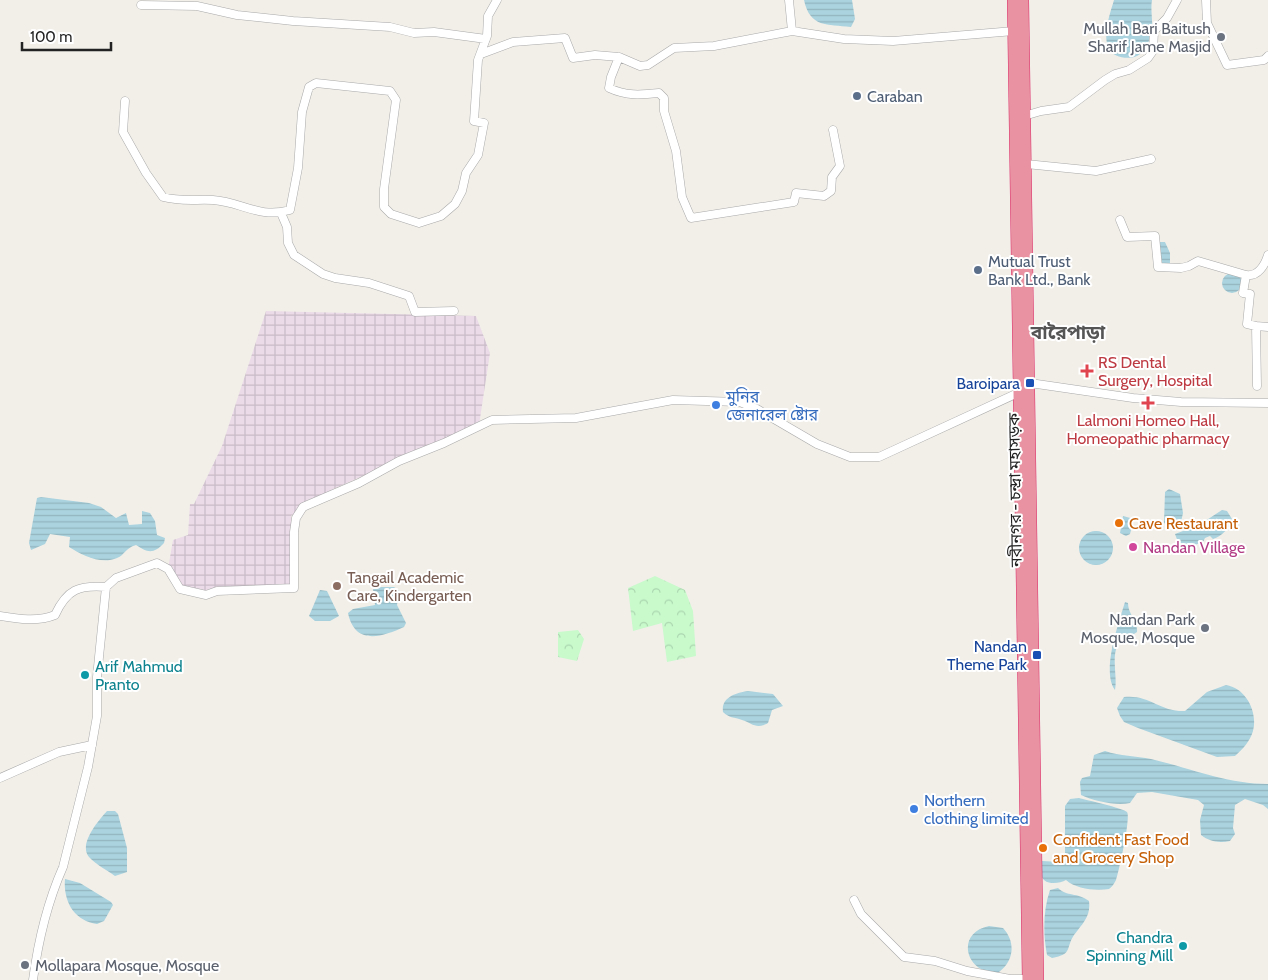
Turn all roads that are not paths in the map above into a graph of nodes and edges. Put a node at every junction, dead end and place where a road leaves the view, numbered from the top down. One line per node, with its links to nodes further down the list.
1 (498, 0): 11 (street)
2 (789, 0): 9 (street)
3 (1013, 0): 10 (highway, নবীনগর - চন্দ্রা মহাসড়ক)
4 (1023, 0): 16 (highway, নবীনগর - চন্দ্রা মহাসড়ক)
5 (1177, 0): 16 (street)
6 (1206, 0): 13 (street)
7 (197, 3): 8 (street); 11 (street)
8 (141, 5)
9 (792, 31): 10 (street); 14 (street)
10 (1014, 32): 29 (highway, নবীনগর - চন্দ্রা মহাসড়ক)
11 (486, 40): 12 (street)
12 (481, 54): 14 (street); 20 (street)
13 (1268, 56)
14 (619, 58): 17 (street)
15 (124, 101): 20 (street)
16 (1024, 116): 19 (highway, নবীনগর - চন্দ্রা মহাসড়ক)
17 (833, 130)
18 (1151, 159): 19 (street)
19 (1026, 164): 27 (highway, নবীনগর - চন্দ্রা মহাসড়ক)
20 (281, 212): 24 (street)
21 (1120, 220): 23 (street)
22 (1268, 255): 23 (street)
23 (1246, 275): 25 (street)
24 (454, 311)
25 (1256, 326): 26 (street); 28 (street)
26 (1268, 327)
27 (1030, 383): 30 (street); 33 (highway, নবীনগর - চন্দ্রা মহাসড়ক)
28 (1257, 386)
29 (1020, 392): 31 (street); 33 (highway, নবীনগর - চন্দ্রা মহাসড়ক)
30 (1268, 403)
31 (106, 587): 32 (street); 34 (street)
32 (0, 616)
33 (1029, 668): 38 (highway, নবীনগর - চন্দ্রা মহাসড়ক)
34 (92, 745): 35 (street); 37 (street)
35 (0, 778)
36 (854, 900): 38 (street)
37 (33, 980)
38 (1031, 980)

